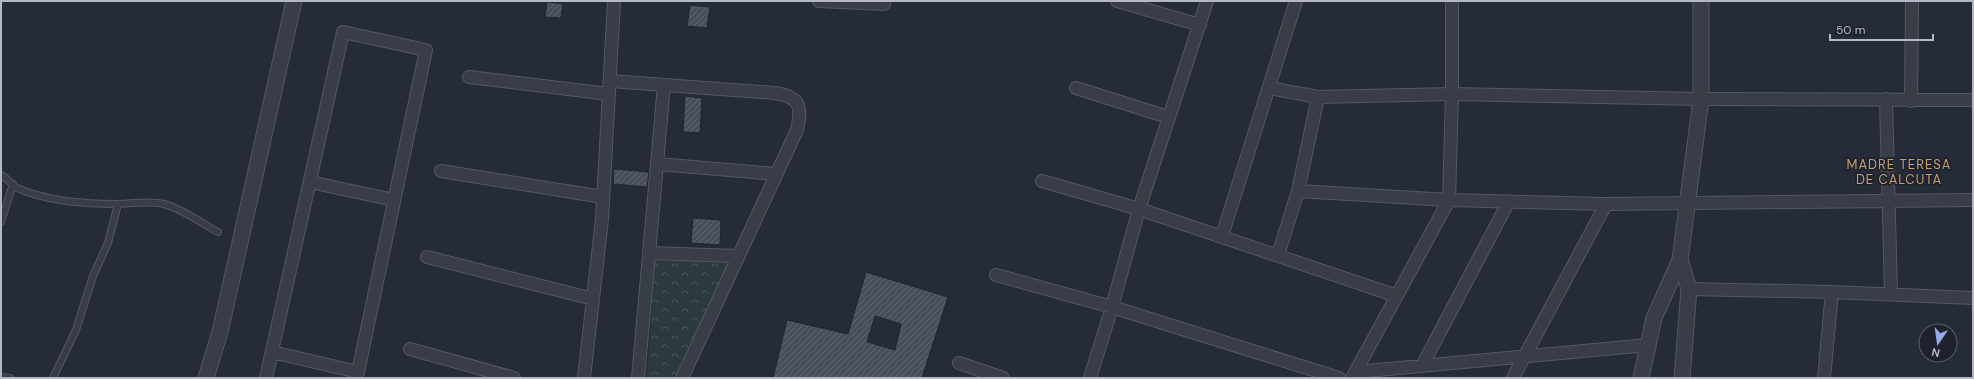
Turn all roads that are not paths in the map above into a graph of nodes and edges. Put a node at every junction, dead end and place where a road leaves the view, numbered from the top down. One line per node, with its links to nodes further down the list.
1 (294, 1): 70 (street)
2 (614, 1): 13 (street)
3 (819, 1): 10 (street)
4 (1117, 1): 11 (street)
5 (1207, 1): 11 (street)
6 (1296, 1): 16 (street)
7 (1452, 1): 18 (street)
8 (1701, 1): 20 (street)
9 (1912, 1): 22 (street)
10 (884, 4)
11 (1200, 25): 24 (street)
12 (469, 77): 17 (street)
13 (610, 81): 14 (street); 17 (street)
14 (664, 85): 25 (street); 27 (street)
15 (1076, 88): 24 (street)
16 (1269, 88): 19 (street); 45 (street)
17 (609, 94): 33 (street)
18 (1452, 94): 19 (street); 20 (street); 35 (street)
19 (1318, 97): 32 (street)
20 (1701, 99): 21 (street); 39 (street)
21 (1886, 99): 22 (street); 38 (street)
22 (1911, 100): 23 (street)
23 (1973, 100)
24 (1168, 116): 42 (street)
25 (658, 164): 27 (street); 46 (street)
26 (441, 171): 33 (street)
27 (776, 174): 48 (street)
28 (1, 175): 31 (lane)
29 (1042, 181): 42 (street)
30 (310, 182): 34 (street); 34 (street); 61 (street)
31 (13, 184): 40 (lane); 43 (lane)
32 (1298, 191): 35 (street); 47 (street)
33 (603, 197): 57 (street)
34 (394, 200): 65 (street)
35 (1448, 200): 37 (street); 55 (street)
36 (1973, 200): 38 (street)
37 (1509, 201): 41 (street); 64 (street)
38 (1888, 201): 39 (street); 54 (street)
39 (1688, 203): 41 (street); 50 (street)
40 (118, 204): 44 (lane); 69 (lane)
41 (1606, 204): 62 (street)
42 (1139, 209): 45 (street); 58 (street)
43 (1, 222)
44 (218, 232)
45 (1222, 236): 47 (street)
46 (650, 253): 48 (street); 74 (street)
47 (1278, 255): 55 (street)
48 (738, 256): 75 (street)
49 (427, 257): 57 (street)
50 (1680, 260): 52 (street); 59 (street)
51 (996, 275): 58 (street)
52 (1688, 289): 53 (street); 81 (street)
53 (1832, 292): 54 (street); 82 (street)
54 (1891, 294): 56 (street)
55 (1397, 296): 66 (street)
56 (1973, 298)
57 (593, 299): 73 (street)
58 (1112, 307): 77 (street); 78 (street)
59 (1648, 345): 62 (street); 80 (street)
60 (410, 349): 72 (street)
61 (272, 352): 65 (street); 71 (street)
62 (1525, 355): 64 (street); 79 (street)
63 (960, 363): 76 (street)
64 (1422, 366): 66 (street)
65 (358, 375)
66 (1354, 375)
67 (1, 377): 68 (lane)
68 (10, 378)
69 (53, 378)
70 (206, 378)
71 (266, 378)
72 (514, 378)
73 (584, 378)
74 (638, 378)
75 (682, 378)
76 (1003, 378)
77 (1090, 378)
78 (1339, 378)
79 (1513, 378)
80 (1641, 378)
81 (1682, 378)
82 (1824, 378)

